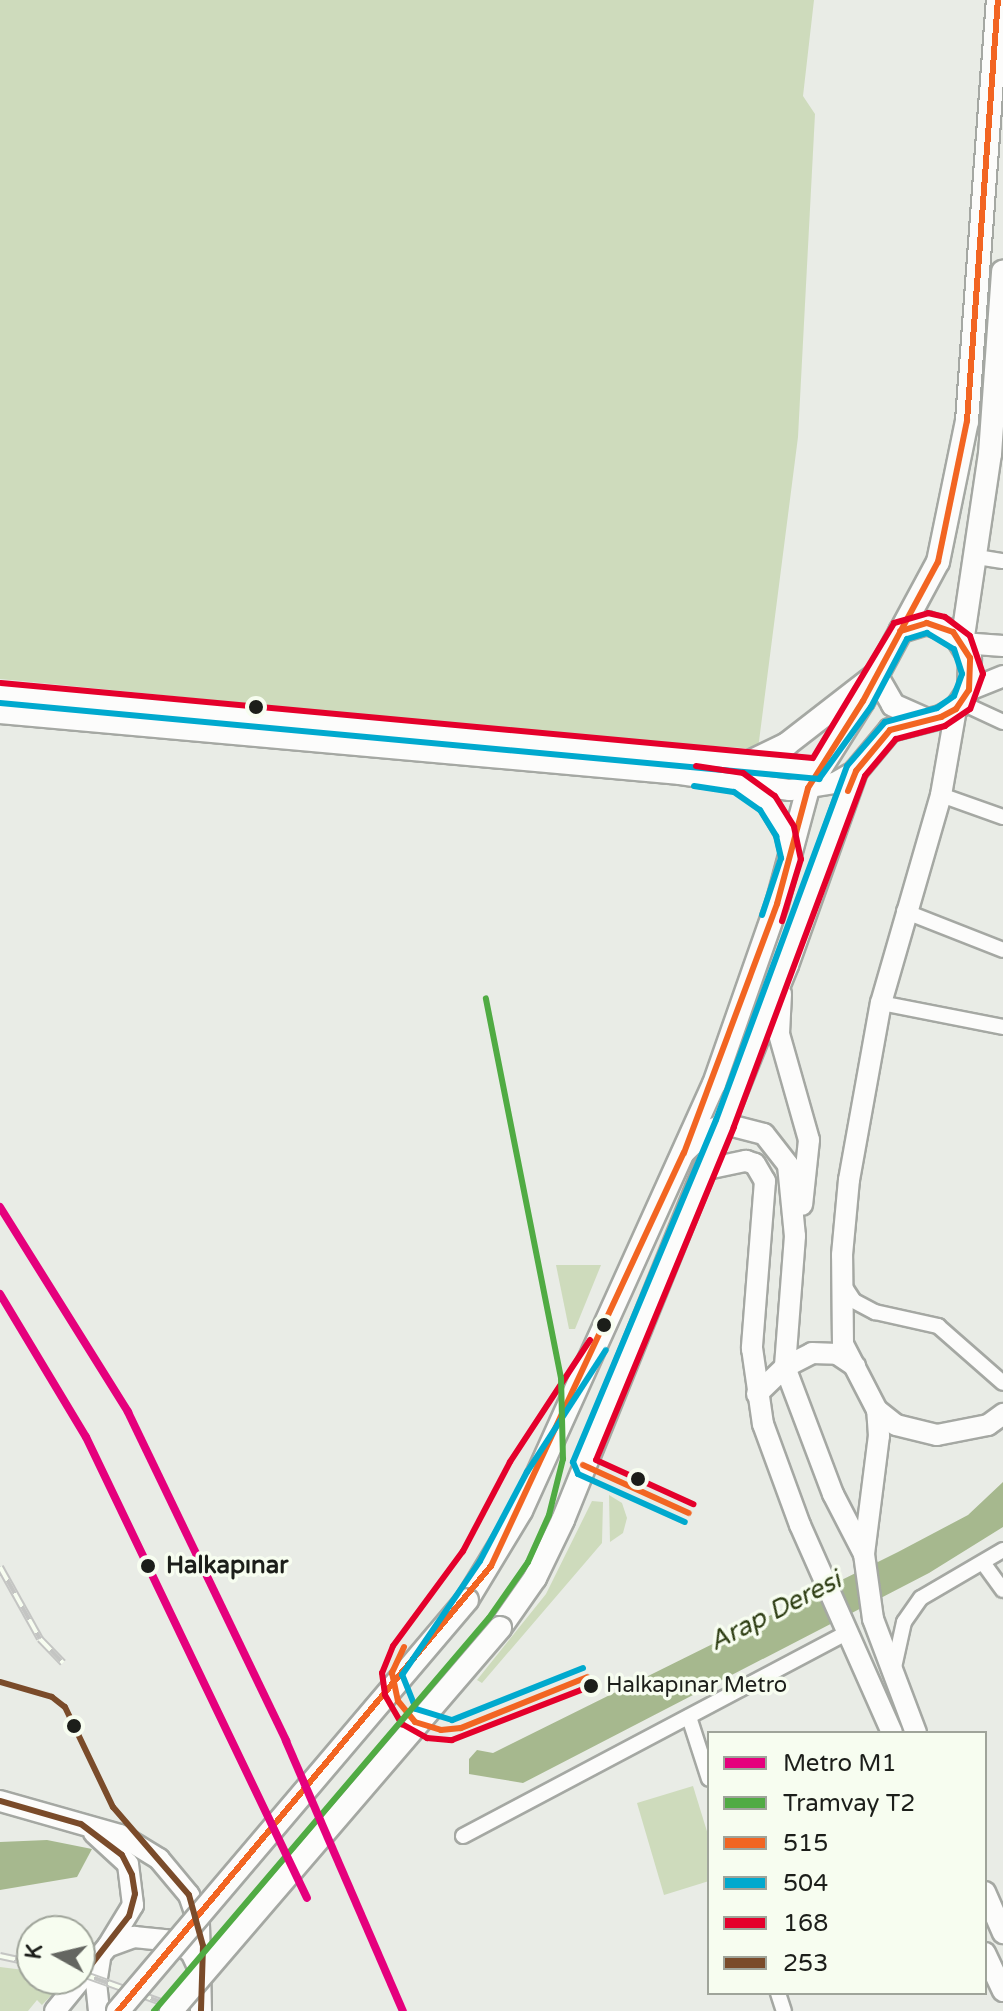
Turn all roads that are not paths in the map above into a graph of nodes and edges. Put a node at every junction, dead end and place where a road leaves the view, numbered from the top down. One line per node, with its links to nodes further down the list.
1 (998, 0): 6 (main road)
2 (1003, 271): 3 (main road)
3 (997, 455): 4 (main road)
4 (977, 557): 5 (street); 7 (main road)
5 (1003, 561)
6 (900, 631): 7 (main road); 9 (main road)
7 (962, 643): 8 (main road); 12 (main road)
8 (1003, 646)
9 (876, 675): 14 (main road); 17 (main road); 18 (main road)
10 (1003, 676): 12 (main road)
11 (0, 693): 17 (main road)
12 (962, 701): 14 (main road); 15 (street); 19 (main road)
13 (0, 713): 17 (main road)
14 (925, 719): 16 (main road)
15 (1003, 722)
16 (856, 771): 18 (main road); 24 (main road)
17 (742, 773): 18 (main road); 21 (main road)
18 (813, 778): 21 (main road)
19 (941, 795): 20 (street); 22 (main road)
20 (1003, 817)
21 (791, 858): 28 (main road)
22 (904, 911): 23 (street); 25 (main road)
23 (1003, 950)
24 (787, 965): 27 (main road); 30 (main road)
25 (881, 1003): 26 (street); 31 (main road)
26 (1003, 1027)
27 (725, 1124): 28 (main road); 29 (main road); 30 (main road)
28 (684, 1153): 59 (main road, bridge)
29 (707, 1169): 35 (main road); 60 (main road, bridge)
30 (795, 1236): 33 (main road)
31 (843, 1283): 32 (main road); 34 (street)
32 (855, 1366): 33 (main road); 36 (main road)
33 (785, 1367): 35 (main road); 39 (main road)
34 (1003, 1383)
35 (757, 1394): 42 (main road)
36 (877, 1410): 37 (main road); 39 (main road)
37 (1003, 1414)
38 (1003, 1550): 40 (street)
39 (864, 1554): 43 (main road)
40 (984, 1564): 41 (street); 43 (street)
41 (1003, 1590)
42 (847, 1633): 44 (street); 45 (main road)
43 (893, 1674): 46 (main road)
44 (689, 1717): 47 (street); 50 (street)
45 (891, 1731)
46 (915, 1731)
47 (707, 1773)
48 (0, 1801): 49 (main road)
49 (81, 1824): 53 (main road); 55 (main road)
50 (463, 1836)
51 (987, 1897): 52 (main road)
52 (1003, 1933)
53 (105, 1950): 55 (main road); 57 (main road); 58 (main road)
54 (987, 1957): 56 (main road)
55 (203, 1981): 61 (main road)
56 (1003, 1991)
57 (55, 2011)
58 (99, 2011)
59 (118, 2011)
60 (171, 2011)
61 (201, 2011)

